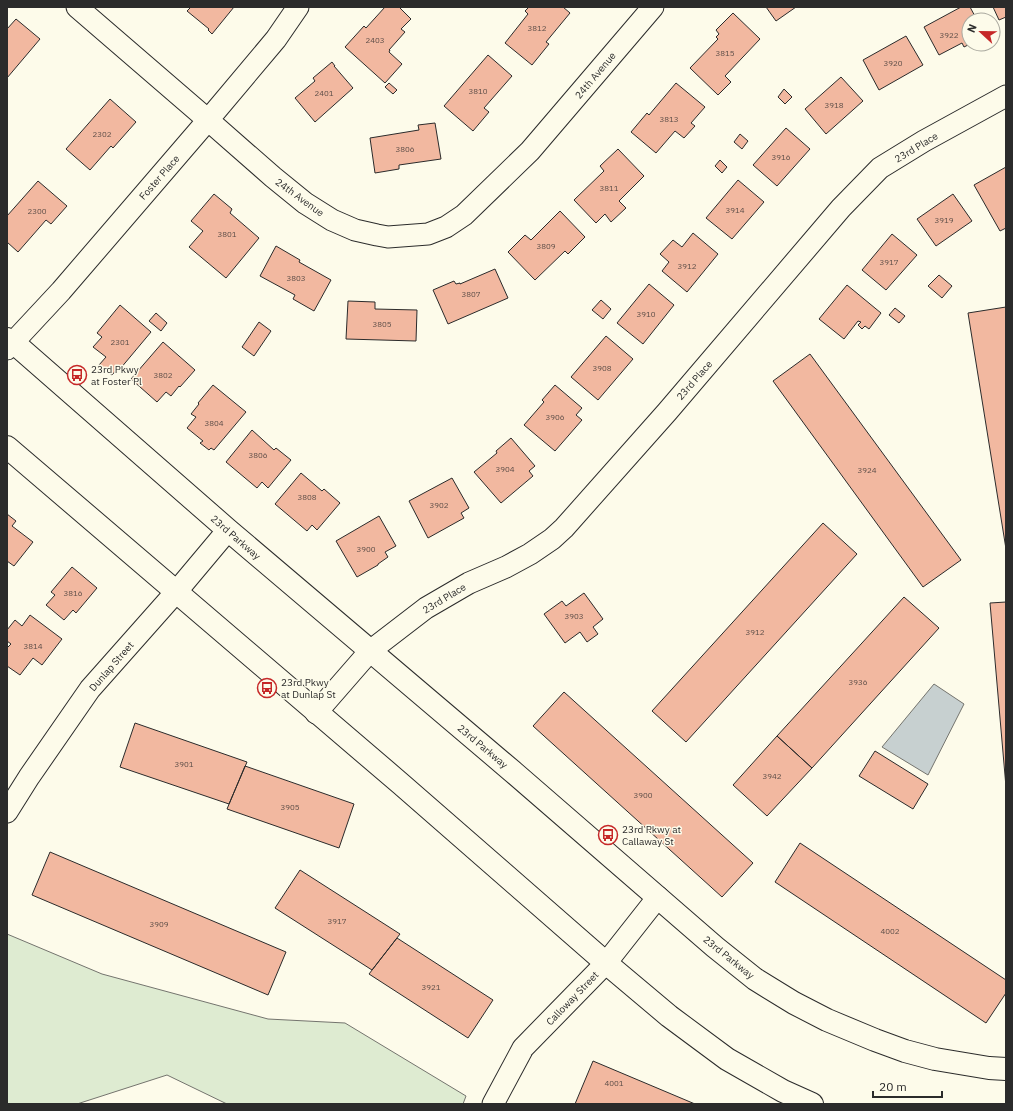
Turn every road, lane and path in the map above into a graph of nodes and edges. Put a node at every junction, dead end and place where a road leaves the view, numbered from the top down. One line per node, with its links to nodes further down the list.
1 (77, 7): 5 (street, 24th Avenue)
2 (298, 7): 5 (street, Foster Place)
3 (653, 7): 5 (street, 24th Avenue)
4 (1006, 96): 10 (street, 23rd Place)
5 (208, 120): 6 (street, Foster Place)
6 (9, 343): 8 (street, 23rd Parkway)
7 (7, 447): 9 (street)
8 (228, 530): 9 (street, Dunlap Street); 10 (street, 23rd Parkway)
9 (176, 592): 11 (street); 12 (street, Dunlap Street)
10 (370, 651): 11 (street, 23rd Place); 13 (street, 23rd Parkway)
11 (316, 713): 14 (street)
12 (7, 812)
13 (658, 897): 14 (street, Calloway Street); 15 (street, 23rd Parkway)
14 (606, 963): 16 (street, Calloway Street); 17 (street)
15 (1006, 1069)
16 (494, 1104)
17 (812, 1104)

